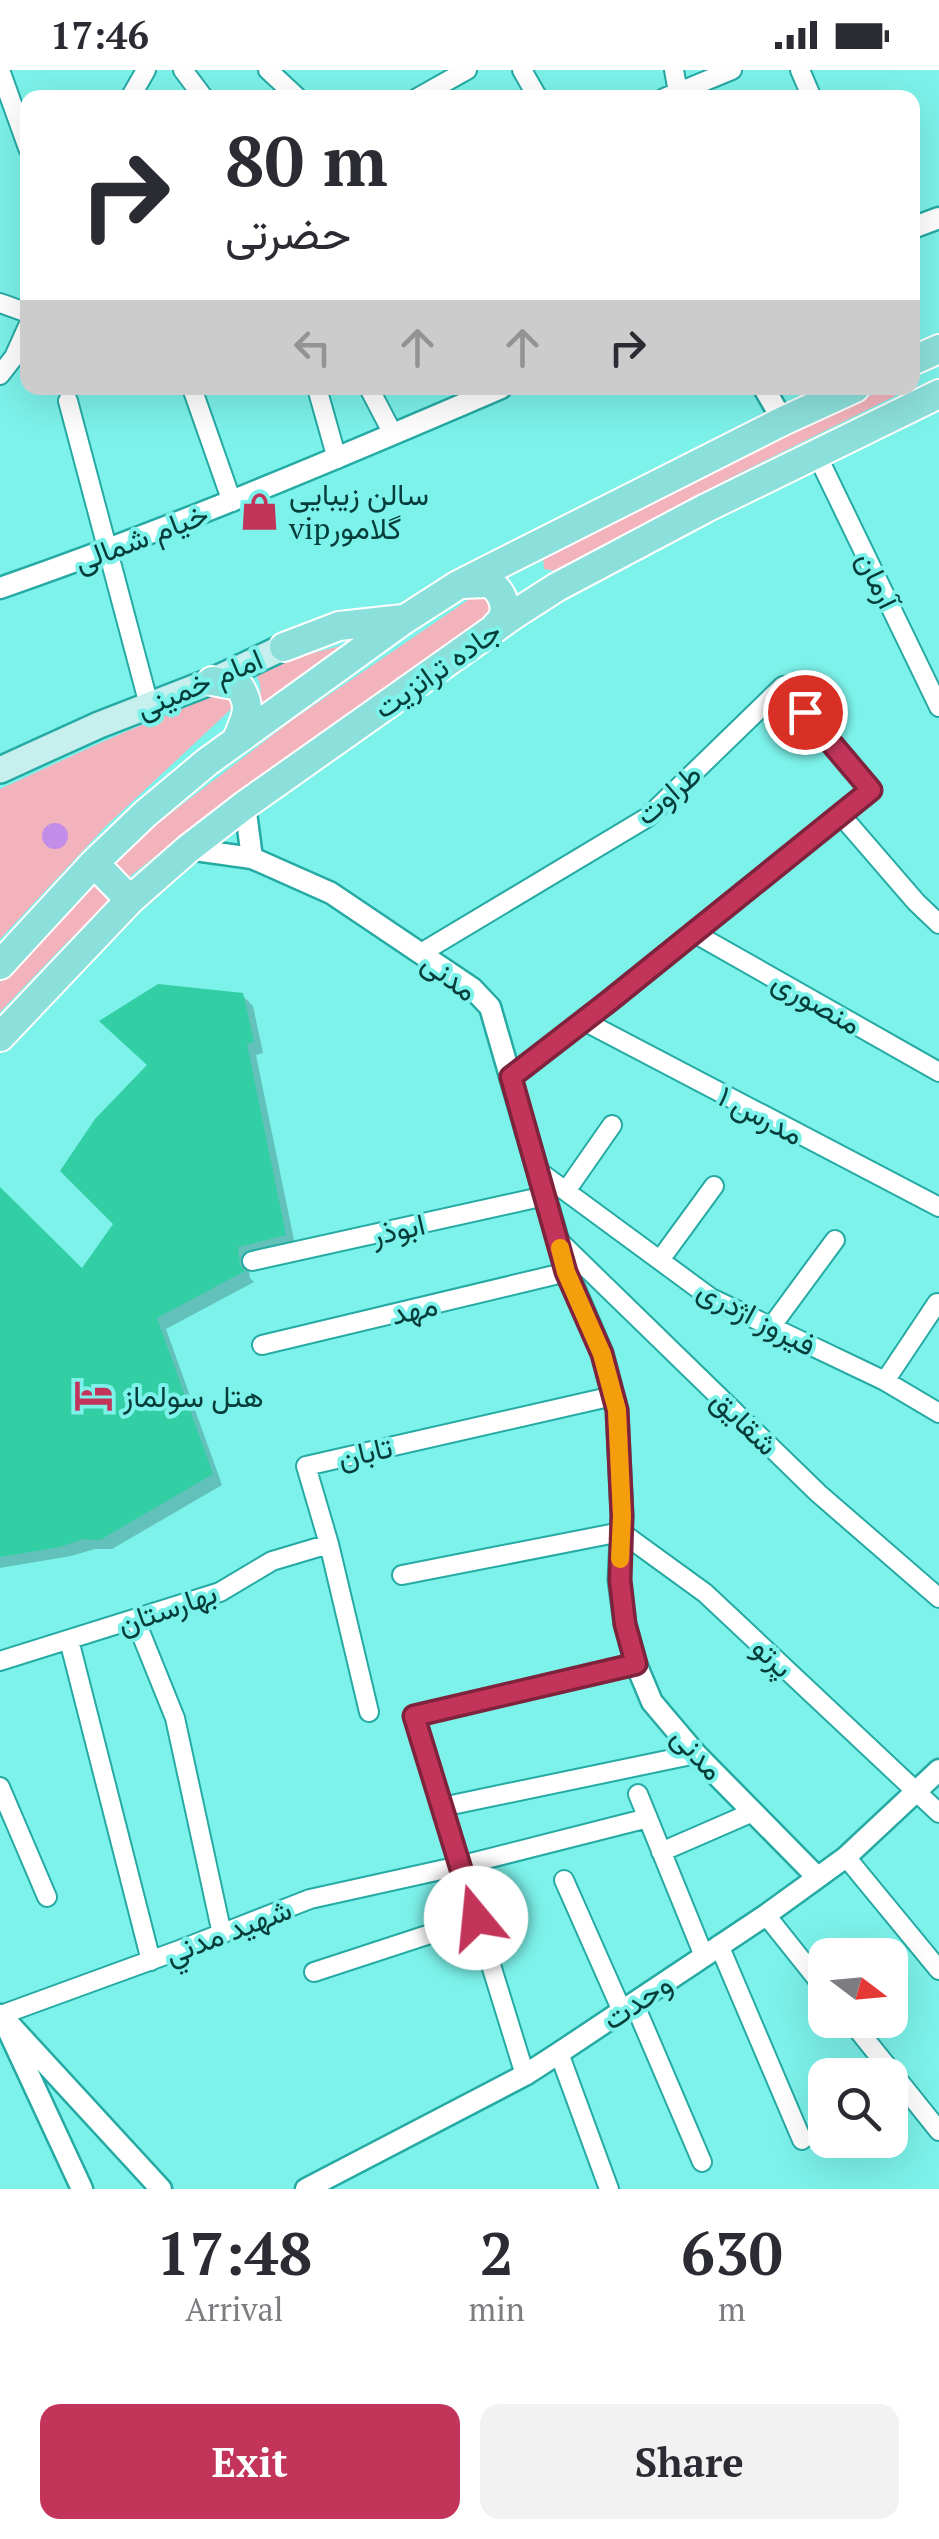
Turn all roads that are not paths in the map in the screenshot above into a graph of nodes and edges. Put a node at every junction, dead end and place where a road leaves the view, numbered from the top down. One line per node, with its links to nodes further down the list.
1 (0, 70): 8 (street)
2 (268, 70): 5 (street)
3 (468, 70): 6 (street)
4 (732, 70): 7 (street)
5 (289, 90)
6 (432, 90)
7 (685, 90)
8 (20, 126)
9 (20, 344): 10 (street)
10 (0, 375)
11 (939, 394): 21 (main road, جاده ترانزیت)
12 (194, 395): 23 (street)
13 (319, 395): 22 (street)
14 (374, 395): 20 (street)
15 (485, 395): 20 (street, خیام شمالی)
16 (768, 395): 19 (street)
17 (840, 395): 19 (main road, جاده ترانزیت)
18 (68, 401): 24 (street)
19 (783, 421): 25 (main road, جاده ترانزیت)
20 (394, 434): 22 (street, خیام شمالی)
21 (816, 453): 27 (main road, جاده ترانزیت); 34 (street, آرمان)
22 (336, 459): 23 (street, خیام شمالی)
23 (232, 502): 24 (street, خیام شمالی)
24 (109, 550): 28 (street, خیام شمالی); 33 (street)
25 (529, 550): 26 (main road, جاده ترانزیت); 27 (main road)
26 (458, 584): 29 (main road, جاده ترانزیت); 30 (main road)
27 (557, 587): 30 (main road, جاده ترانزیت)
28 (0, 588)
29 (405, 619): 31 (main road, امام خمینی); 35 (main road, جاده ترانزیت)
30 (493, 630): 37 (main road, جاده ترانزیت)
31 (284, 647): 32 (main road, امام خمینی)
32 (212, 681): 33 (main road, امام خمینی); 35 (main road)
33 (149, 706): 36 (main road, امام خمینی)
34 (939, 707)
35 (237, 739): 41 (main road, جاده ترانزیت)
36 (0, 770)
37 (245, 805): 39 (main road, جاده ترانزیت); 40 (street)
38 (840, 814): 43 (street); 44 (street); 45 (street, طراوت)
39 (188, 849): 40 (street, مدنی); 42 (main road, جاده ترانزیت)
40 (252, 858): 45 (street, مدنی)
41 (94, 863): 42 (main road); 46 (main road, جاده ترانزیت)
42 (130, 900): 48 (main road, جاده ترانزیت)
43 (939, 924)
44 (694, 933): 47 (street); 49 (street, منصوری)
45 (421, 953): 50 (street, مدنی)
46 (0, 965)
47 (584, 1021): 50 (street); 54 (street, مدرس ۱)
48 (0, 1037)
49 (939, 1072)
50 (511, 1077): 53 (street, مدنی)
51 (612, 1126): 53 (street)
52 (714, 1186): 57 (street)
53 (556, 1194): 55 (street, مدنی); 57 (street, فیروز اژدری); 58 (street, ابوذر)
54 (939, 1207)
55 (557, 1239): 59 (street, مدنی); 69 (street, شقایق)
56 (835, 1240): 61 (street)
57 (660, 1260): 61 (street, فیروز اژدری)
58 (252, 1262)
59 (566, 1272): 62 (street, مهد); 64 (street, مدنی)
60 (937, 1303): 63 (street)
61 (771, 1327): 63 (street, فیروز اژدری)
62 (262, 1346)
63 (886, 1381): 65 (street, فیروز اژدری)
64 (613, 1396): 66 (street, مدنی); 67 (street, تابان)
65 (939, 1412)
66 (621, 1532): 68 (street); 73 (street, مدنی); 78 (street, پرتو)
67 (329, 1544): 70 (street, بهارستان); 74 (street, تابان)
68 (402, 1576)
69 (939, 1598)
70 (135, 1619): 71 (street, بهارستان); 92 (street)
71 (69, 1640): 72 (street, بهارستان); 94 (street)
72 (0, 1662)
73 (636, 1664): 75 (street, مدنی); 80 (street)
74 (369, 1712)
75 (696, 1754): 80 (street); 81 (street, مدنی)
76 (939, 1770): 78 (street, وحدت)
77 (0, 1787): 89 (street)
78 (916, 1792): 82 (street, پرتو); 85 (street, وحدت)
79 (638, 1794): 83 (street)
80 (442, 1806): 86 (street)
81 (753, 1812): 84 (street); 87 (street, مدنی)
82 (939, 1813)
83 (648, 1818): 84 (street); 86 (street, شهيد مدني)
84 (662, 1852): 93 (street)
85 (846, 1856): 87 (street, وحدت); 96 (street)
86 (459, 1866): 91 (street); 92 (street, شهيد مدني)
87 (817, 1877): 90 (street, وحدت)
88 (564, 1880): 98 (street)
89 (48, 1897)
90 (766, 1915): 93 (street, وحدت); 95 (street)
91 (476, 1918): 97 (street); 102 (street)
92 (222, 1934): 94 (street, شهيد مدني)
93 (712, 1950): 98 (street, وحدت); 104 (street)
94 (152, 1961): 99 (street, شهيد مدني)
95 (808, 1968)
96 (939, 1970)
97 (314, 1972)
98 (628, 2007): 101 (street, وحدت); 105 (street)
99 (1, 2014): 106 (street); 107 (street)
100 (864, 2038): 103 (street)
101 (558, 2054): 102 (street, وحدت); 109 (street)
102 (525, 2075): 108 (street, وحدت)
103 (939, 2131)
104 (802, 2140)
105 (702, 2162)
106 (82, 2189)
107 (161, 2189)
108 (306, 2189)
109 (608, 2189)

